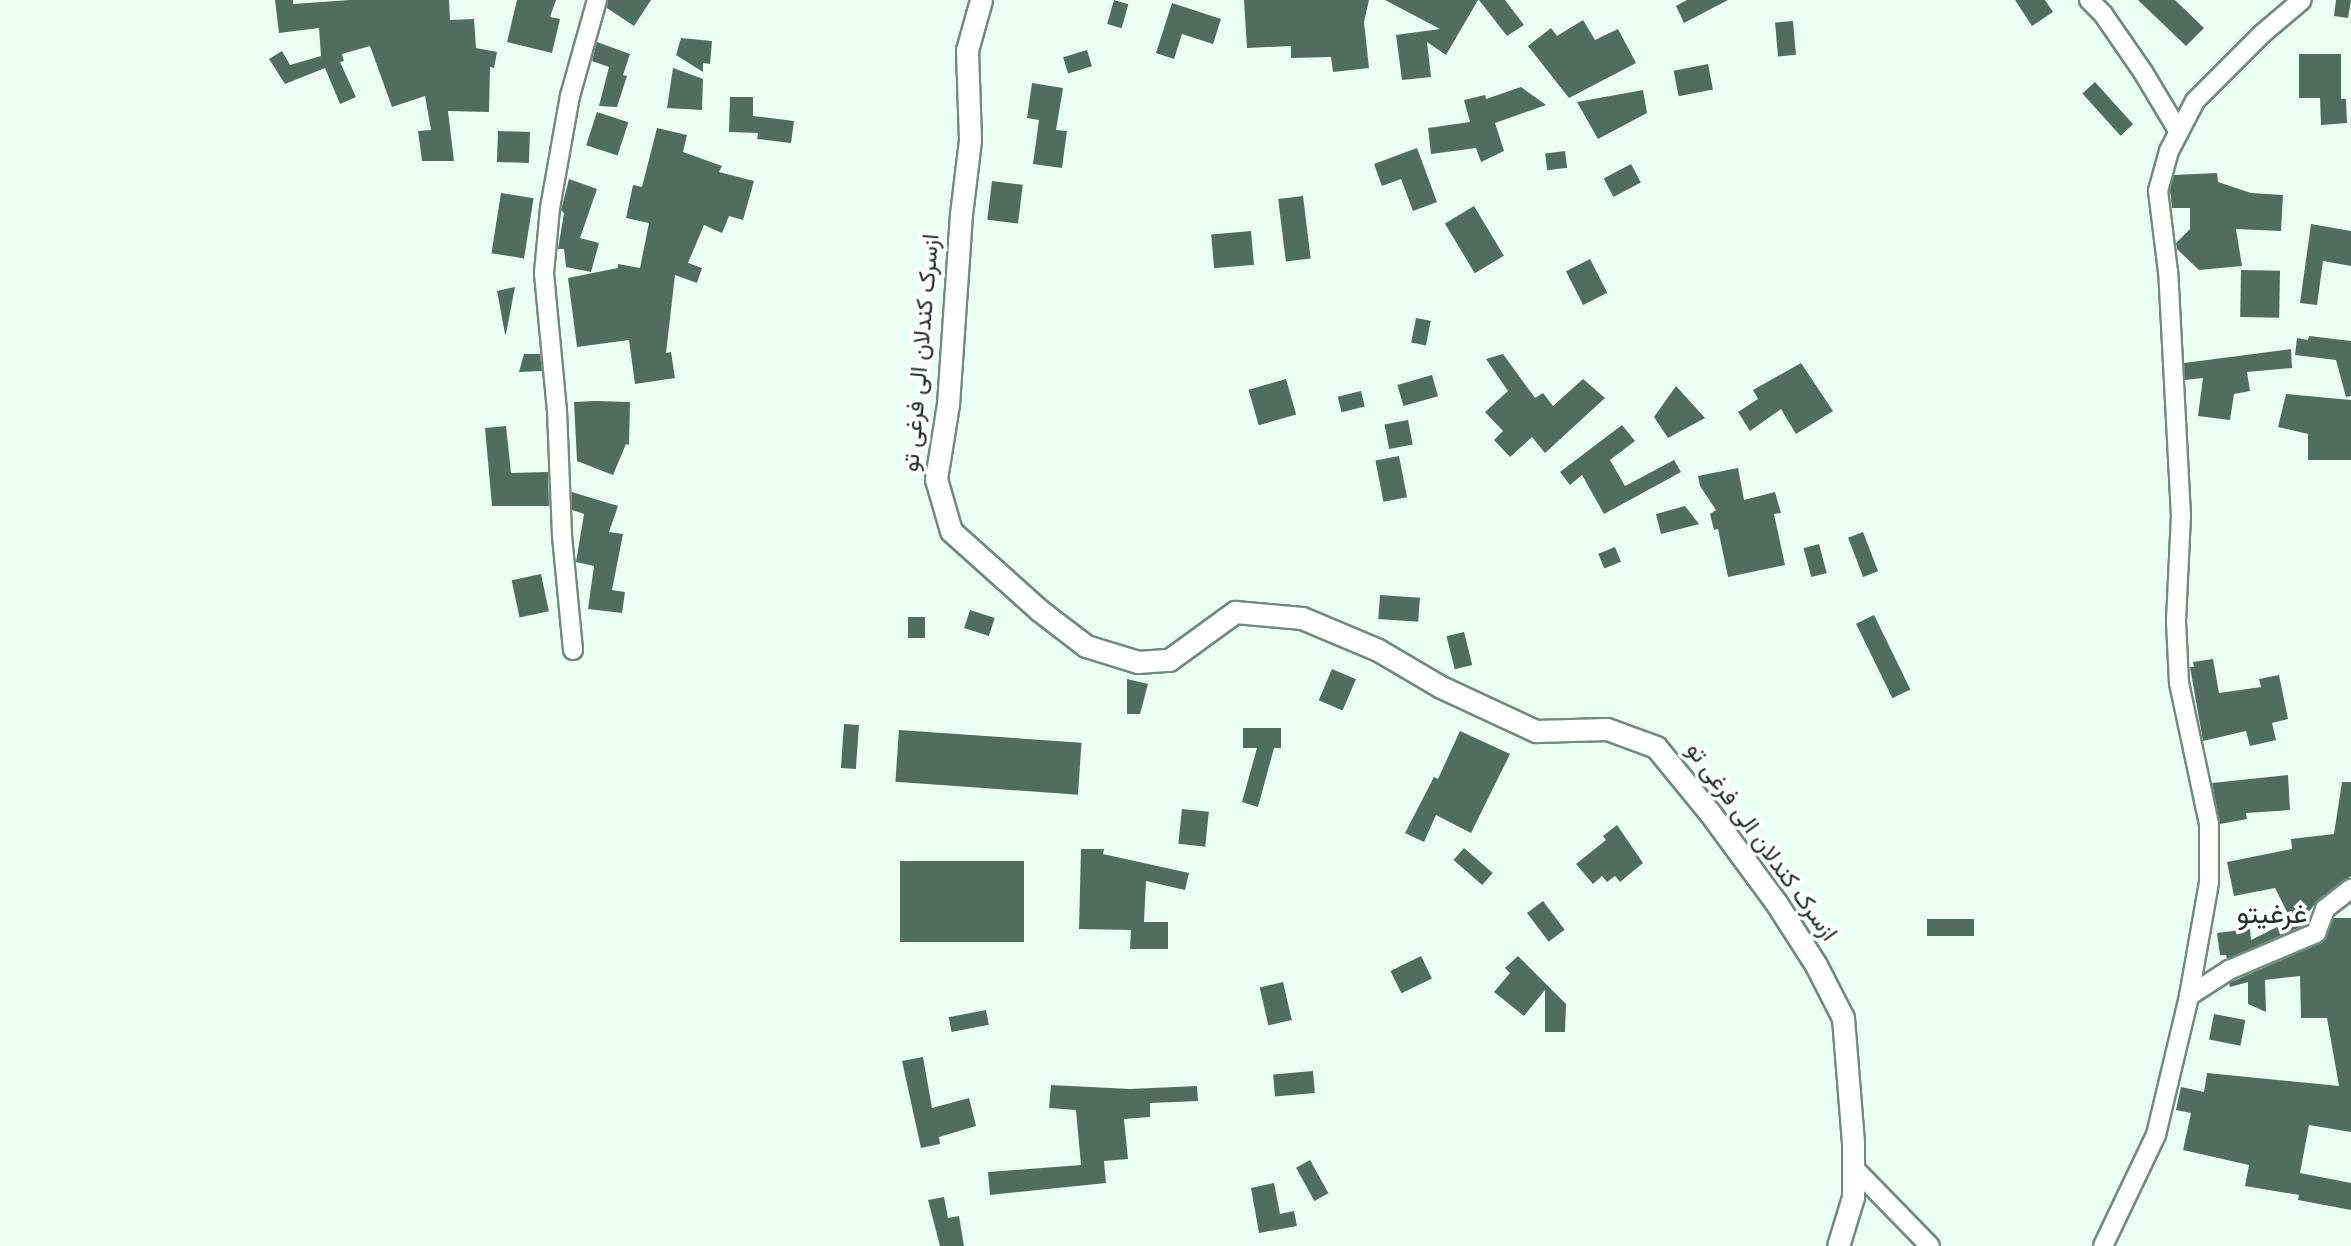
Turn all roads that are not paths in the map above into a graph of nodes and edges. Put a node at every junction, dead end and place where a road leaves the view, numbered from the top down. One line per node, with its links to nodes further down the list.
1 (597, 0): 6 (street)
2 (981, 0): 9 (street, ازسرک کندلان الی فرغی تو)
3 (2089, 0): 5 (street)
4 (2302, 0): 5 (street)
5 (2179, 132): 8 (street)
6 (573, 649)
7 (2351, 889): 8 (street)
8 (2189, 996): 12 (street)
9 (1853, 1167): 10 (street, ازسرک کندلان الی فرغی تو); 11 (street)
10 (1838, 1246)
11 (1930, 1246)
12 (2103, 1246)

